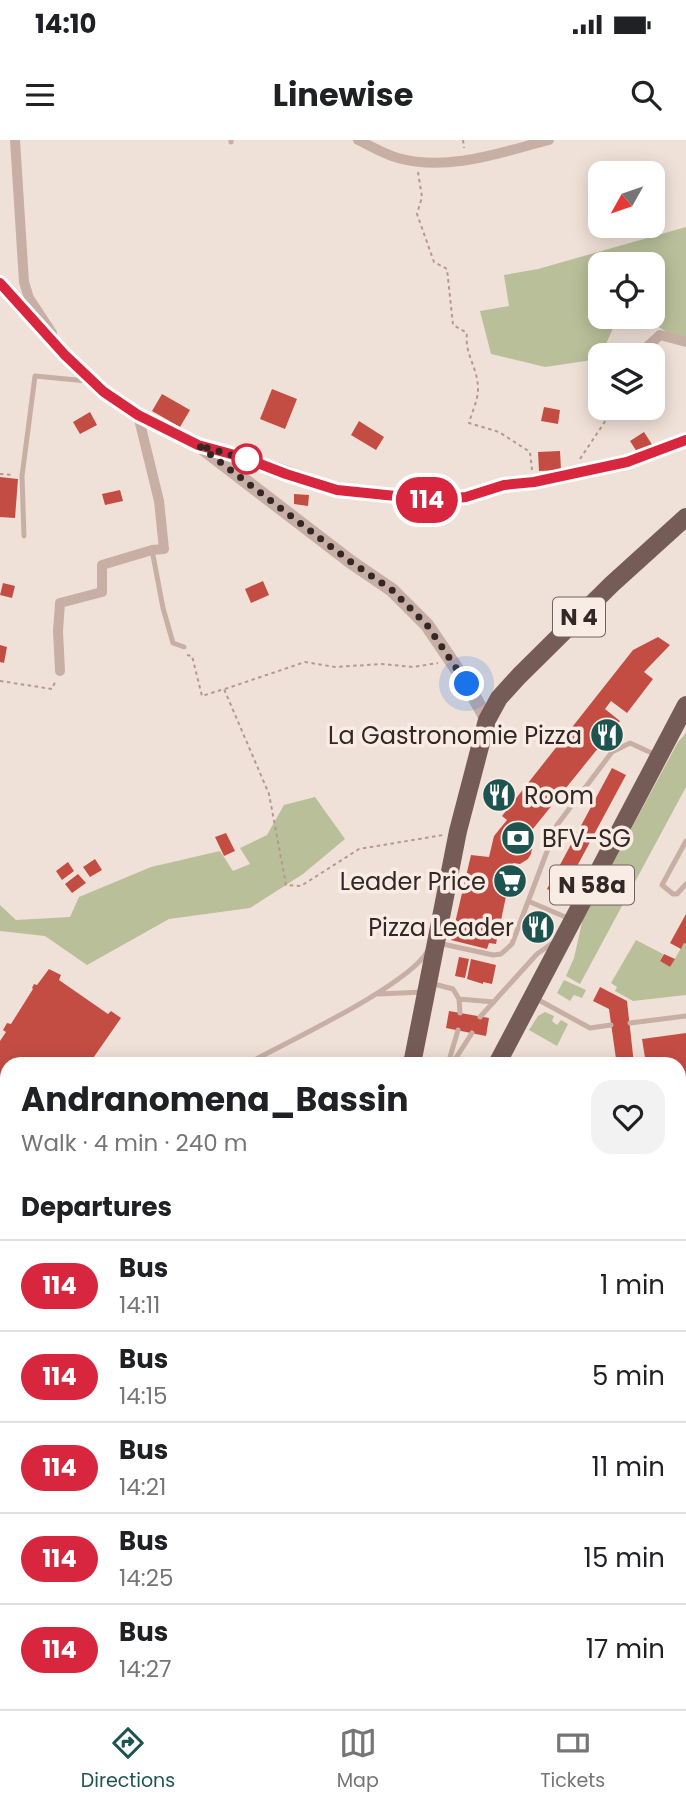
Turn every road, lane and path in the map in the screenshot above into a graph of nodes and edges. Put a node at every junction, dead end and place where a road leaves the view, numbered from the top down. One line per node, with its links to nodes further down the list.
1 (15, 140): 8 (street)
2 (358, 140): 4 (street)
3 (550, 140): 4 (street)
4 (417, 161): 17 (path)
5 (0, 283): 8 (street)
6 (686, 342): 7 (street)
7 (651, 343)
8 (64, 354): 9 (street)
9 (94, 382): 10 (street); 16 (lane)
10 (138, 415): 13 (street); 20 (street)
11 (606, 420): 14 (path)
12 (686, 440): 14 (street)
13 (198, 445): 17 (street); 23 (street)
14 (573, 472): 17 (street)
15 (0, 474): 16 (path)
16 (22, 476): 19 (lane)
17 (534, 482)
18 (686, 517): 28 (main road, N 4)
19 (24, 536)
20 (152, 550): 21 (lane); 24 (street)
21 (173, 643): 22 (lane); 26 (path)
22 (184, 647)
23 (452, 662): 26 (path); 28 (street)
24 (60, 671): 25 (path)
25 (0, 681)
26 (224, 689): 30 (path)
27 (686, 705): 29 (main road, N 58a)
28 (487, 720): 35 (main road, N 4)
29 (659, 757): 33 (lane); 34 (main road, N 58a)
30 (442, 835)
31 (686, 841): 32 (lane)
32 (686, 884)
33 (528, 901): 34 (lane); 35 (lane)
34 (569, 927): 38 (main road, N 58a); 40 (lane)
35 (437, 937): 36 (main road, N 4); 37 (lane)
36 (426, 987): 37 (lane); 39 (lane); 49 (main road, N 4)
37 (375, 994): 48 (lane)
38 (532, 997): 45 (lane); 52 (main road, N 58a)
39 (459, 999): 40 (lane); 41 (lane)
40 (494, 1002): 43 (lane)
41 (460, 1013)
42 (686, 1016): 44 (lane)
43 (480, 1017)
44 (630, 1023)
45 (611, 1026)
46 (458, 1030): 50 (lane)
47 (472, 1033): 51 (lane)
48 (260, 1057)
49 (413, 1057)
50 (452, 1057)
51 (455, 1057)
52 (501, 1057)

